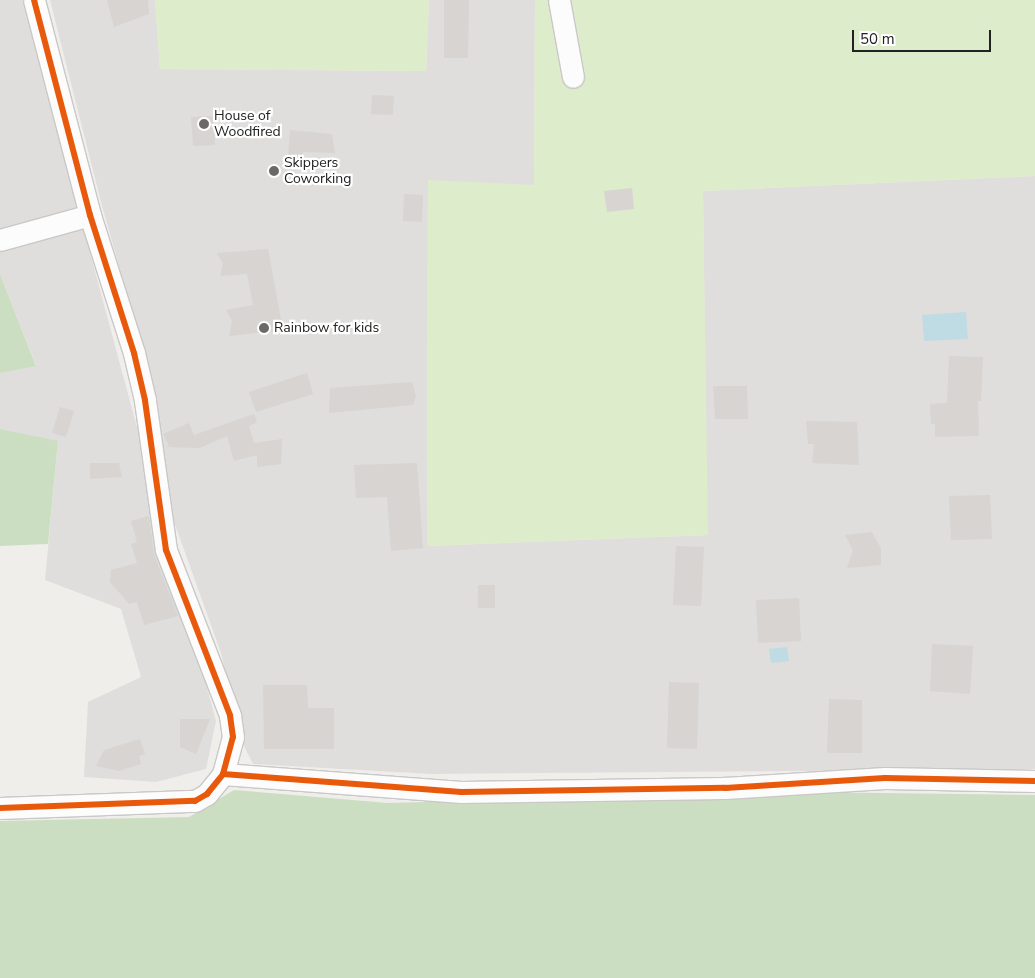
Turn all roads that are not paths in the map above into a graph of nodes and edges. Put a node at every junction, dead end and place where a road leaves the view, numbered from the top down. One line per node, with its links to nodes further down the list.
1 (34, 0): 4 (street)
2 (559, 0): 3 (street)
3 (573, 77)
4 (90, 215): 5 (street); 6 (street)
5 (0, 240)
6 (223, 774): 7 (street); 8 (street)
7 (1035, 781)
8 (0, 808)

